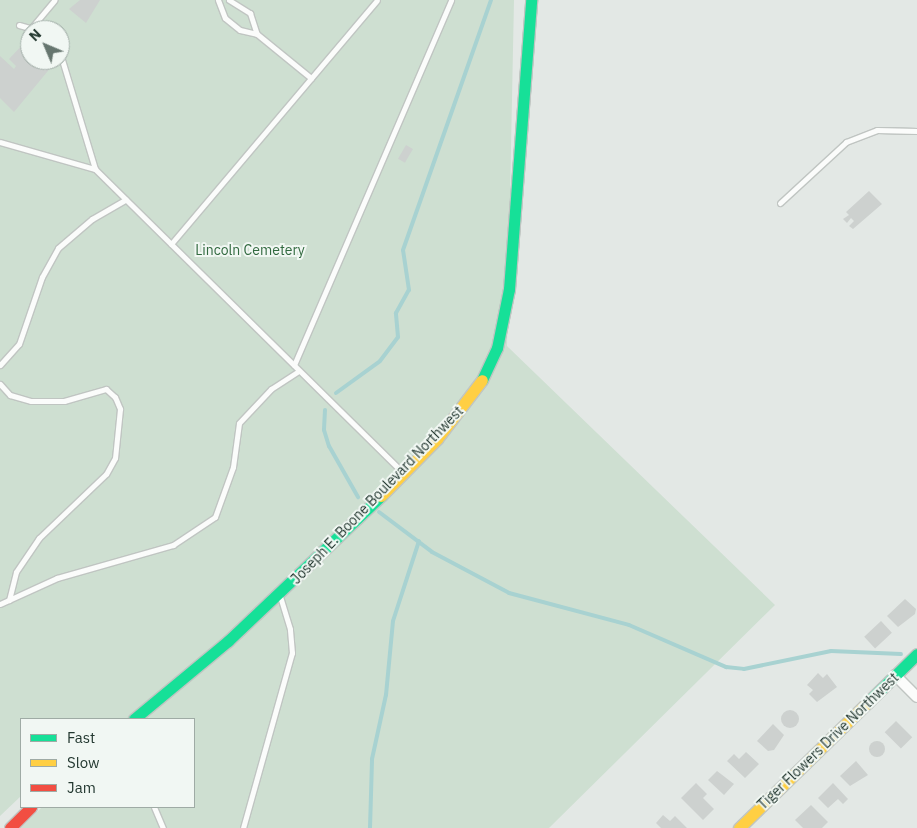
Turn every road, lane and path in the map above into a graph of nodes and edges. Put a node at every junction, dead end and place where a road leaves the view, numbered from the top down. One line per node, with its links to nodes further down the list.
1 (55, 0): 7 (lane)
2 (218, 0): 8 (lane)
3 (229, 0): 8 (lane)
4 (377, 0): 10 (lane)
5 (452, 0): 18 (lane)
6 (532, 0): 21 (main road, Joseph E. Boone Boulevard Northwest)
7 (40, 20)
8 (257, 34): 10 (lane)
9 (65, 70): 13 (lane)
10 (311, 78): 16 (lane)
11 (917, 131): 15 (lane)
12 (0, 142): 13 (lane)
13 (95, 169): 14 (lane)
14 (126, 199): 16 (lane); 17 (lane)
15 (780, 203)
16 (171, 244): 18 (lane)
17 (0, 365)
18 (294, 365): 19 (lane)
19 (299, 371): 21 (lane); 23 (lane)
20 (0, 384): 23 (lane)
21 (403, 473): 22 (main road, Joseph E. Boone Boulevard Northwest)
22 (279, 594): 28 (main road, Joseph E. Boone Boulevard Northwest); 33 (lane)
23 (9, 600): 24 (lane)
24 (0, 604)
25 (917, 654): 26 (main road, Tiger Flowers Drive Northwest)
26 (895, 675): 27 (street); 34 (main road, Tiger Flowers Drive Northwest)
27 (917, 697)
28 (135, 718)
29 (30, 808): 31 (main road)
30 (154, 808): 32 (lane)
31 (10, 828)
32 (163, 828)
33 (243, 828)
34 (739, 828)

